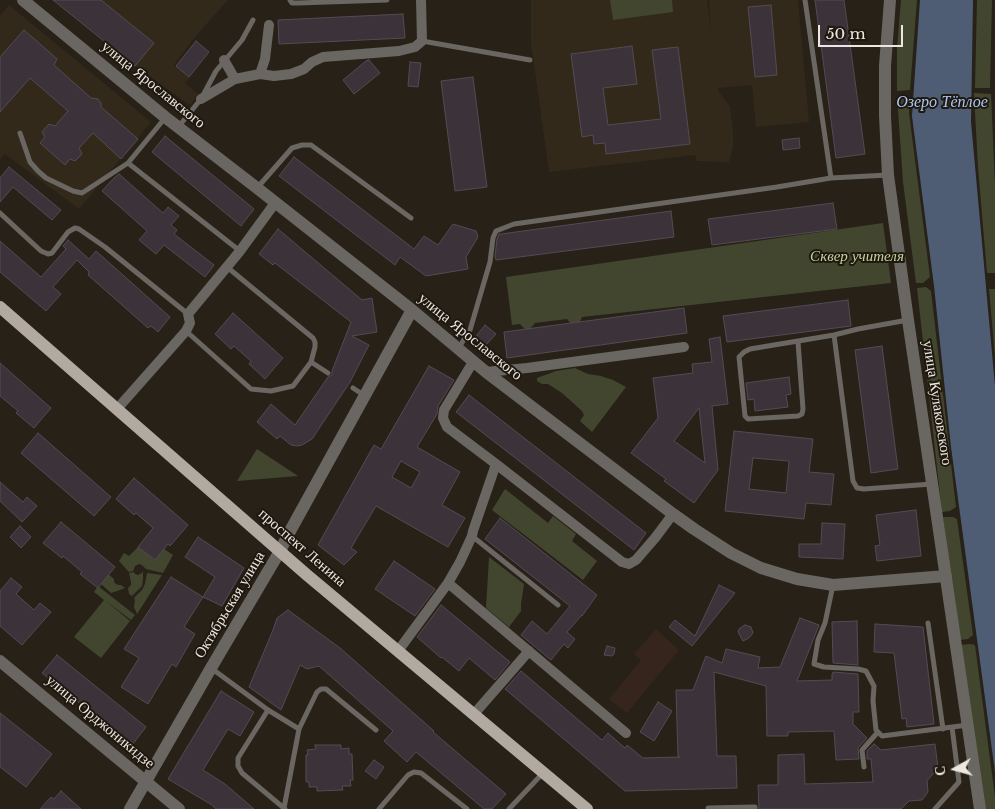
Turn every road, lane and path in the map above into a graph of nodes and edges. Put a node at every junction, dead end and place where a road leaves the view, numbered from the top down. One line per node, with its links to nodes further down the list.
1 (23, 0): 15 (street, улица Ярославского)
2 (290, 0): 3 (lane)
3 (388, 0)
4 (421, 0): 9 (street)
5 (805, 0): 20 (lane)
6 (890, 0): 19 (street, улица Кулаковского)
7 (253, 20): 10 (lane)
8 (269, 25): 12 (street)
9 (422, 41): 11 (lane); 12 (street)
10 (224, 60): 13 (street); 14 (lane)
11 (530, 60)
12 (260, 74): 13 (street)
13 (235, 79): 14 (street)
14 (201, 99): 16 (lane)
15 (165, 118): 16 (street, улица Ярославского); 18 (lane)
16 (178, 127): 21 (street, улица Ярославского)
17 (20, 133): 18 (lane)
18 (128, 163): 25 (lane)
19 (888, 175): 20 (lane); 30 (street, улица Кулаковского)
20 (831, 178): 35 (lane)
21 (257, 188): 22 (street, улица Ярославского); 24 (lane)
22 (276, 203): 25 (street); 28 (street, улица Ярославского)
23 (0, 213): 29 (lane)
24 (411, 218)
25 (240, 251): 26 (street)
26 (227, 268): 29 (street); 36 (lane)
27 (0, 308): 42 (main road, проспект Ленина)
28 (412, 310): 35 (street, улица Ярославского); 41 (street, Октябрьская улица)
29 (188, 314): 31 (street)
30 (908, 320): 32 (lane); 44 (street, улица Кулаковского)
31 (186, 331): 36 (lane); 42 (street)
32 (834, 335): 33 (lane); 44 (lane)
33 (798, 342): 33 (lane)
34 (684, 347): 38 (street)
35 (458, 349): 37 (street, улица Ярославского)
36 (311, 362): 39 (lane)
37 (473, 362): 38 (street, улица Ярославского); 43 (street)
38 (486, 372): 45 (street, улица Ярославского)
39 (328, 373)
40 (353, 388): 41 (lane)
41 (365, 396): 47 (street, Октябрьская улица)
42 (116, 409): 47 (main road, проспект Ленина)
43 (496, 464): 45 (street); 46 (street)
44 (932, 484): 48 (street, улица Кулаковского)
45 (673, 514): 50 (street, улица Ярославского)
46 (472, 536): 49 (street); 51 (lane)
47 (280, 552): 53 (main road, проспект Ленина); 56 (street, Октябрьская улица)
48 (946, 576): 50 (street, улица Ярославского); 59 (street, улица Кулаковского)
49 (448, 583): 53 (street); 54 (street)
50 (833, 585): 64 (lane)
51 (558, 605)
52 (928, 623): 62 (lane)
53 (398, 651): 58 (main road, проспект Ленина)
54 (528, 651): 58 (street); 65 (street)
55 (0, 661): 68 (street, улица Орджоникидзе)
56 (211, 668): 57 (lane); 68 (street, Октябрьская улица)
57 (268, 710): 61 (lane); 72 (lane)
58 (474, 714): 67 (main road, проспект Ленина)
59 (968, 725): 60 (lane); 79 (street, улица Кулаковского)
60 (952, 727): 62 (lane); 78 (lane)
61 (299, 729): 63 (lane); 72 (lane)
62 (943, 729): 64 (lane)
63 (376, 730)
64 (878, 732): 66 (lane)
65 (626, 733)
66 (864, 767)
67 (544, 772): 75 (lane); 76 (main road, проспект Ленина)
68 (146, 782): 70 (street, Октябрьская улица); 71 (street, улица Орджоникидзе)
69 (708, 808): 77 (lane)
70 (130, 809)
71 (179, 809)
72 (284, 809)
73 (378, 809): 74 (lane)
74 (466, 809)
75 (509, 809)
76 (587, 809)
77 (755, 809)
78 (935, 809)
79 (980, 809)

